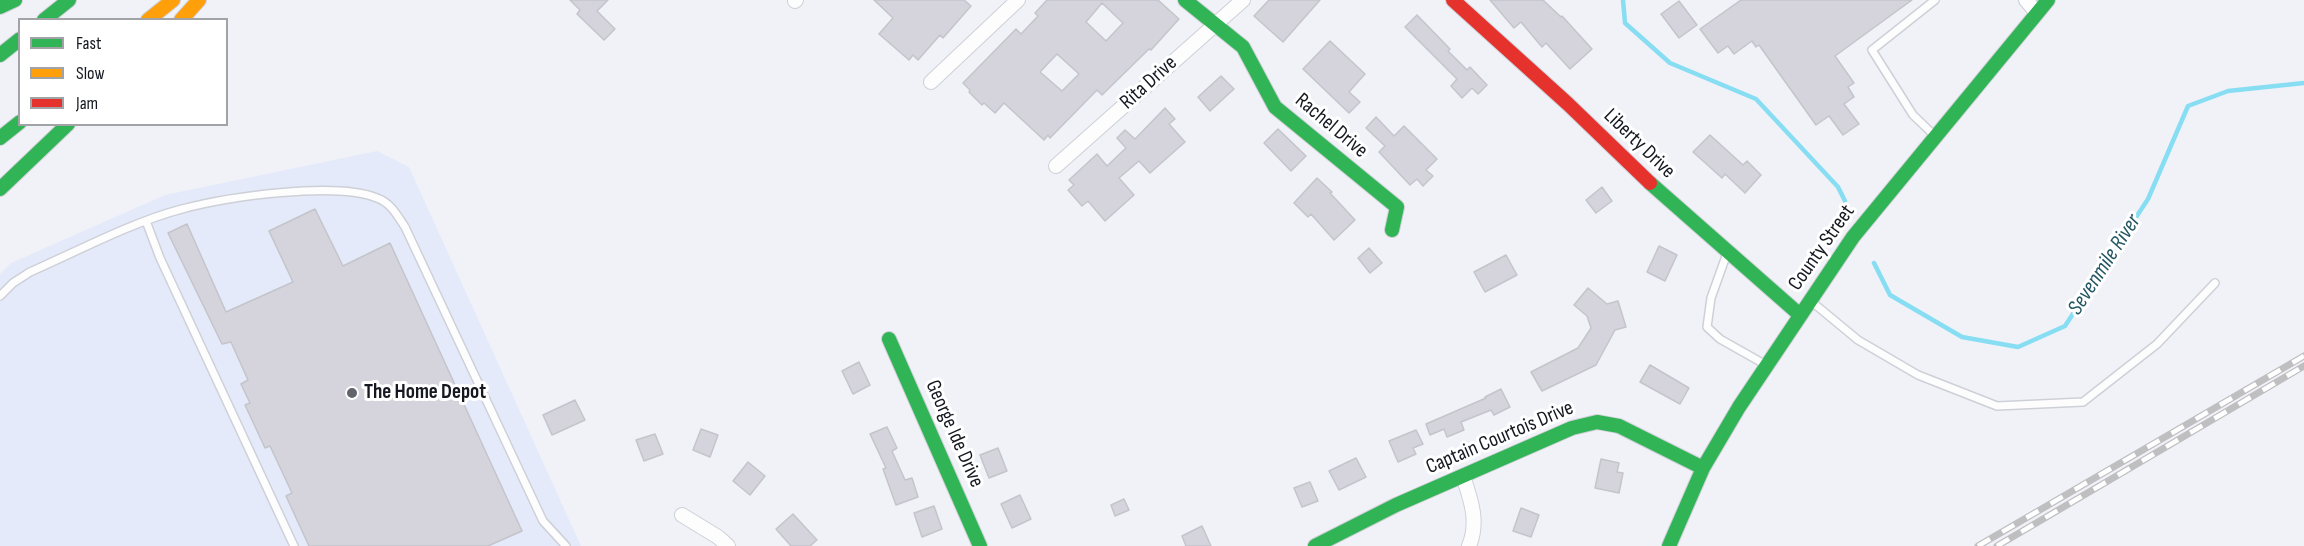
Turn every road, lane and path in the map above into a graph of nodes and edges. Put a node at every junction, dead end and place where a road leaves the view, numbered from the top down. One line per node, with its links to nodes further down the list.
1 (15, 0): 12 (main road)
2 (69, 0): 14 (main road)
3 (173, 0): 15 (main road)
4 (199, 0): 16 (main road)
5 (1018, 0): 20 (street)
6 (1185, 0): 17 (main road, Rachel Drive)
7 (1243, 0): 17 (street, Rita Drive)
8 (1453, 0): 29 (main road, Liberty Drive)
9 (1935, 0): 23 (lane)
10 (2026, 0): 13 (street)
11 (2048, 0): 13 (main road, County Street)
12 (0, 7)
13 (2037, 13): 23 (main road, County Street)
14 (47, 18)
15 (150, 18)
16 (183, 18)
17 (1214, 25): 25 (street, Rita Drive); 28 (main road, Rachel Drive)
18 (18, 41): 19 (main road)
19 (0, 55)
20 (932, 82)
21 (18, 124): 24 (main road)
22 (66, 126): 26 (main road)
23 (1935, 136): 32 (main road, County Street)
24 (0, 138)
25 (1056, 166)
26 (0, 189)
27 (146, 221): 31 (lane); 39 (lane); 40 (lane)
28 (1392, 230)
29 (1727, 252): 33 (main road, Liberty Drive); 35 (lane)
30 (2215, 283): 32 (lane)
31 (0, 296)
32 (1810, 301): 33 (main road, County Street)
33 (1800, 315): 35 (main road, County Street)
34 (889, 339): 42 (main road, George Ide Drive)
35 (1766, 365): 36 (main road, County Street)
36 (1703, 468): 37 (main road, Captain Courtois Drive); 45 (main road, County Street)
37 (1463, 476): 43 (main road, Captain Courtois Drive); 44 (street)
38 (682, 515): 41 (street)
39 (294, 546)
40 (566, 546)
41 (728, 546)
42 (980, 546)
43 (1315, 546)
44 (1469, 546)
45 (1669, 546)

